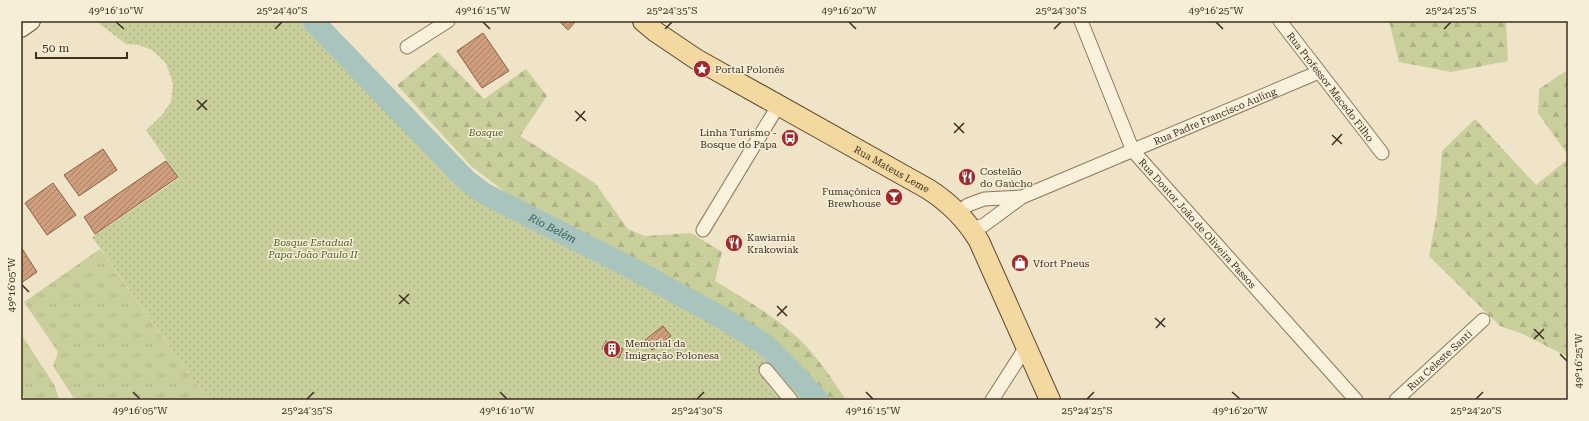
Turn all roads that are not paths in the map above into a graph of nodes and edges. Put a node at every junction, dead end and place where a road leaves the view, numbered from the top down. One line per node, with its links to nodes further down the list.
1 (31, 21): 6 (main road)
2 (448, 21): 7 (street)
3 (643, 21): 9 (main road, Rua Mateus Leme)
4 (1081, 21): 10 (street, Rua Doutor João de Oliveira Passos)
5 (1280, 21): 8 (street, Rua Professor Macedo Filho)
6 (21, 28)
7 (407, 47)
8 (1319, 72): 10 (street, Rua Padre Francisco Auling); 11 (street, Rua Professor Macedo Filho)
9 (778, 106): 13 (main road, Rua Mateus Leme); 14 (street)
10 (1133, 151): 12 (street, Rua Padre Francisco Auling); 22 (street, Rua Doutor João de Oliveira Passos)
11 (1382, 153)
12 (1022, 197): 13 (street, Rua Padre Francisco Auling); 15 (street, Rua Padre Francisco Auling)
13 (958, 212): 15 (main road, Rua Mateus Leme)
14 (703, 230)
15 (972, 230): 17 (main road, Rua Mateus Leme)
16 (1483, 320): 23 (street, Rua Celeste Santi)
17 (1026, 347): 20 (street); 21 (main road, Rua Mateus Leme)
18 (766, 370): 19 (street)
19 (791, 400)
20 (992, 400)
21 (1050, 400)
22 (1356, 400)
23 (1396, 400)

